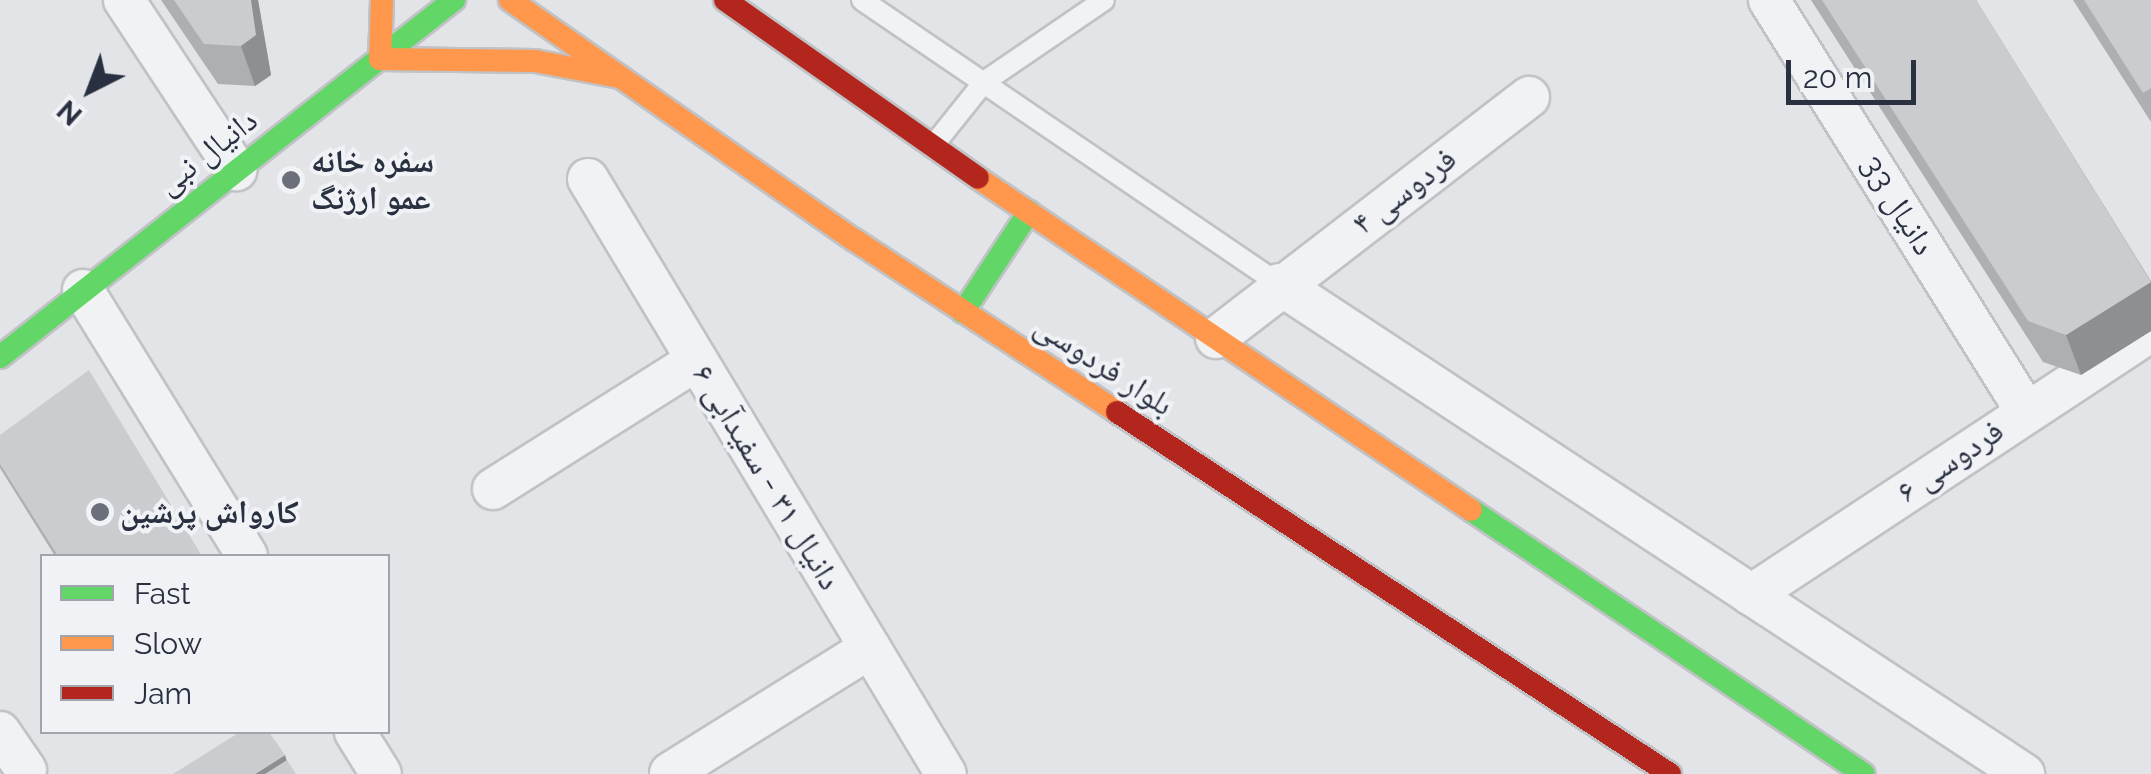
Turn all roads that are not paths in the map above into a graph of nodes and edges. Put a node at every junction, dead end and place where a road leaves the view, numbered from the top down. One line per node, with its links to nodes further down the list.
1 (124, 0): 14 (street)
2 (382, 0): 9 (main road)
3 (454, 0): 9 (main road, دانیال نبی)
4 (510, 0): 10 (main road, بلوار فردوسی)
5 (725, 0): 13 (main road)
6 (862, 0): 11 (lane)
7 (1104, 0): 11 (lane)
8 (1770, 0): 24 (street, دانیال 33)
9 (380, 59): 10 (main road); 14 (main road, دانیال نبی)
10 (620, 77): 19 (main road, بلوار فردوسی)
11 (984, 82): 13 (lane); 17 (lane)
12 (1529, 97): 17 (street, فردوسی ۴)
13 (932, 148): 16 (main road)
14 (236, 170): 18 (main road, دانیال نبی)
15 (588, 179): 23 (street, دانیال ۳۱ - سفیدآبی ۶)
16 (1028, 212): 19 (main road); 21 (main road)
17 (1279, 284): 21 (street, فردوسی ۴); 27 (street)
18 (83, 290): 22 (main road, دانیال نبی); 26 (street)
19 (963, 312): 35 (main road, بلوار فردوسی)
20 (2151, 330): 24 (street, فردوسی ۶)
21 (1216, 338): 36 (main road)
22 (0, 357)
23 (697, 360): 25 (street); 28 (street, دانیال ۳۱ - سفیدآبی ۶)
24 (2026, 410): 27 (street, فردوسی ۶)
25 (493, 489)
26 (247, 554)
27 (1751, 595): 37 (street)
28 (870, 648): 32 (street); 34 (street, دانیال ۳۱ - سفیدآبی ۶)
29 (0, 732): 31 (street)
30 (356, 734): 33 (street)
31 (26, 770)
32 (670, 773)
33 (381, 774)
34 (946, 774)
35 (1670, 774)
36 (1864, 774)
37 (2024, 774)

